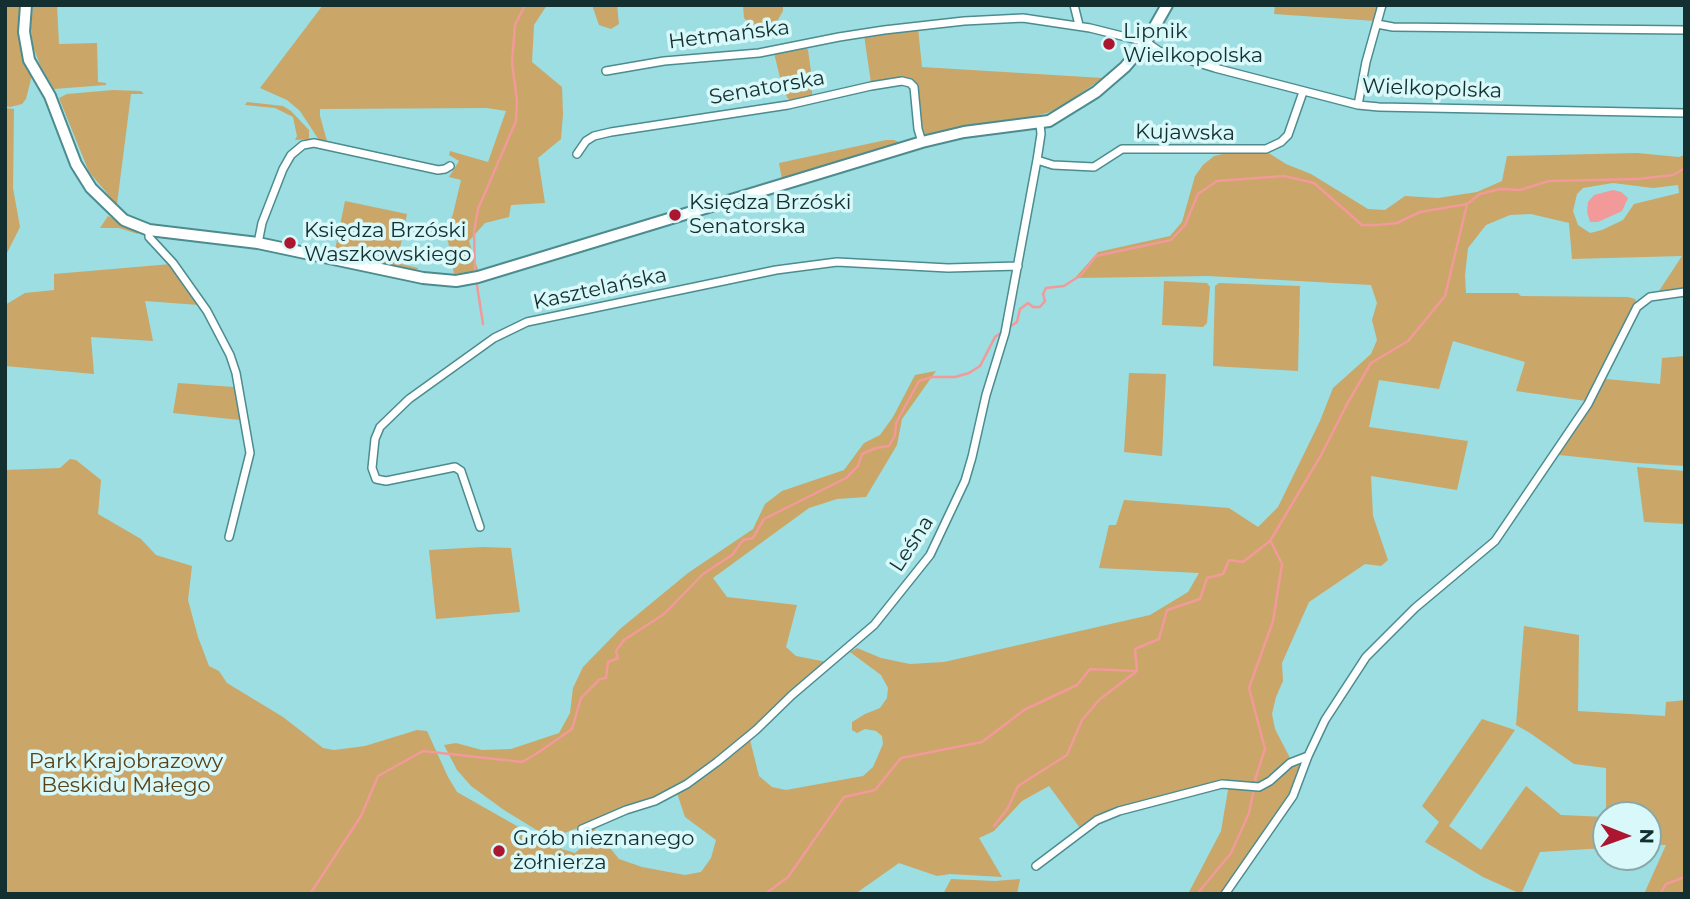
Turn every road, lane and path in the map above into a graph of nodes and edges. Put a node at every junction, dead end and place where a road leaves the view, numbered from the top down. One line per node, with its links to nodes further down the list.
1 (26, 5): 18 (street)
2 (1074, 5): 6 (street)
3 (1167, 5): 8 (street)
4 (1382, 5): 5 (street)
5 (1377, 24): 7 (street); 11 (street)
6 (1079, 25): 8 (street, Hetmańska); 9 (street, Hetmańska)
7 (1685, 30)
8 (1146, 43): 10 (street, Wielkopolska); 13 (street)
9 (606, 71)
10 (1303, 92): 11 (street, Wielkopolska); 16 (street, Kujawska)
11 (1358, 104): 12 (street, Wielkopolska)
12 (1685, 113)
13 (1040, 124): 14 (street); 16 (street, Leśna)
14 (922, 142): 15 (street, Senatorska); 19 (street)
15 (577, 153)
16 (1037, 160): 20 (street, Leśna)
17 (450, 166): 19 (street)
18 (149, 230): 19 (street); 23 (street)
19 (258, 243)
20 (1018, 266): 22 (street, Kasztelańska); 25 (street, Leśna)
21 (1685, 292): 24 (street)
22 (481, 527)
23 (229, 537)
24 (1308, 756): 26 (street); 27 (street)
25 (582, 829)
26 (1036, 866)
27 (1225, 894)

